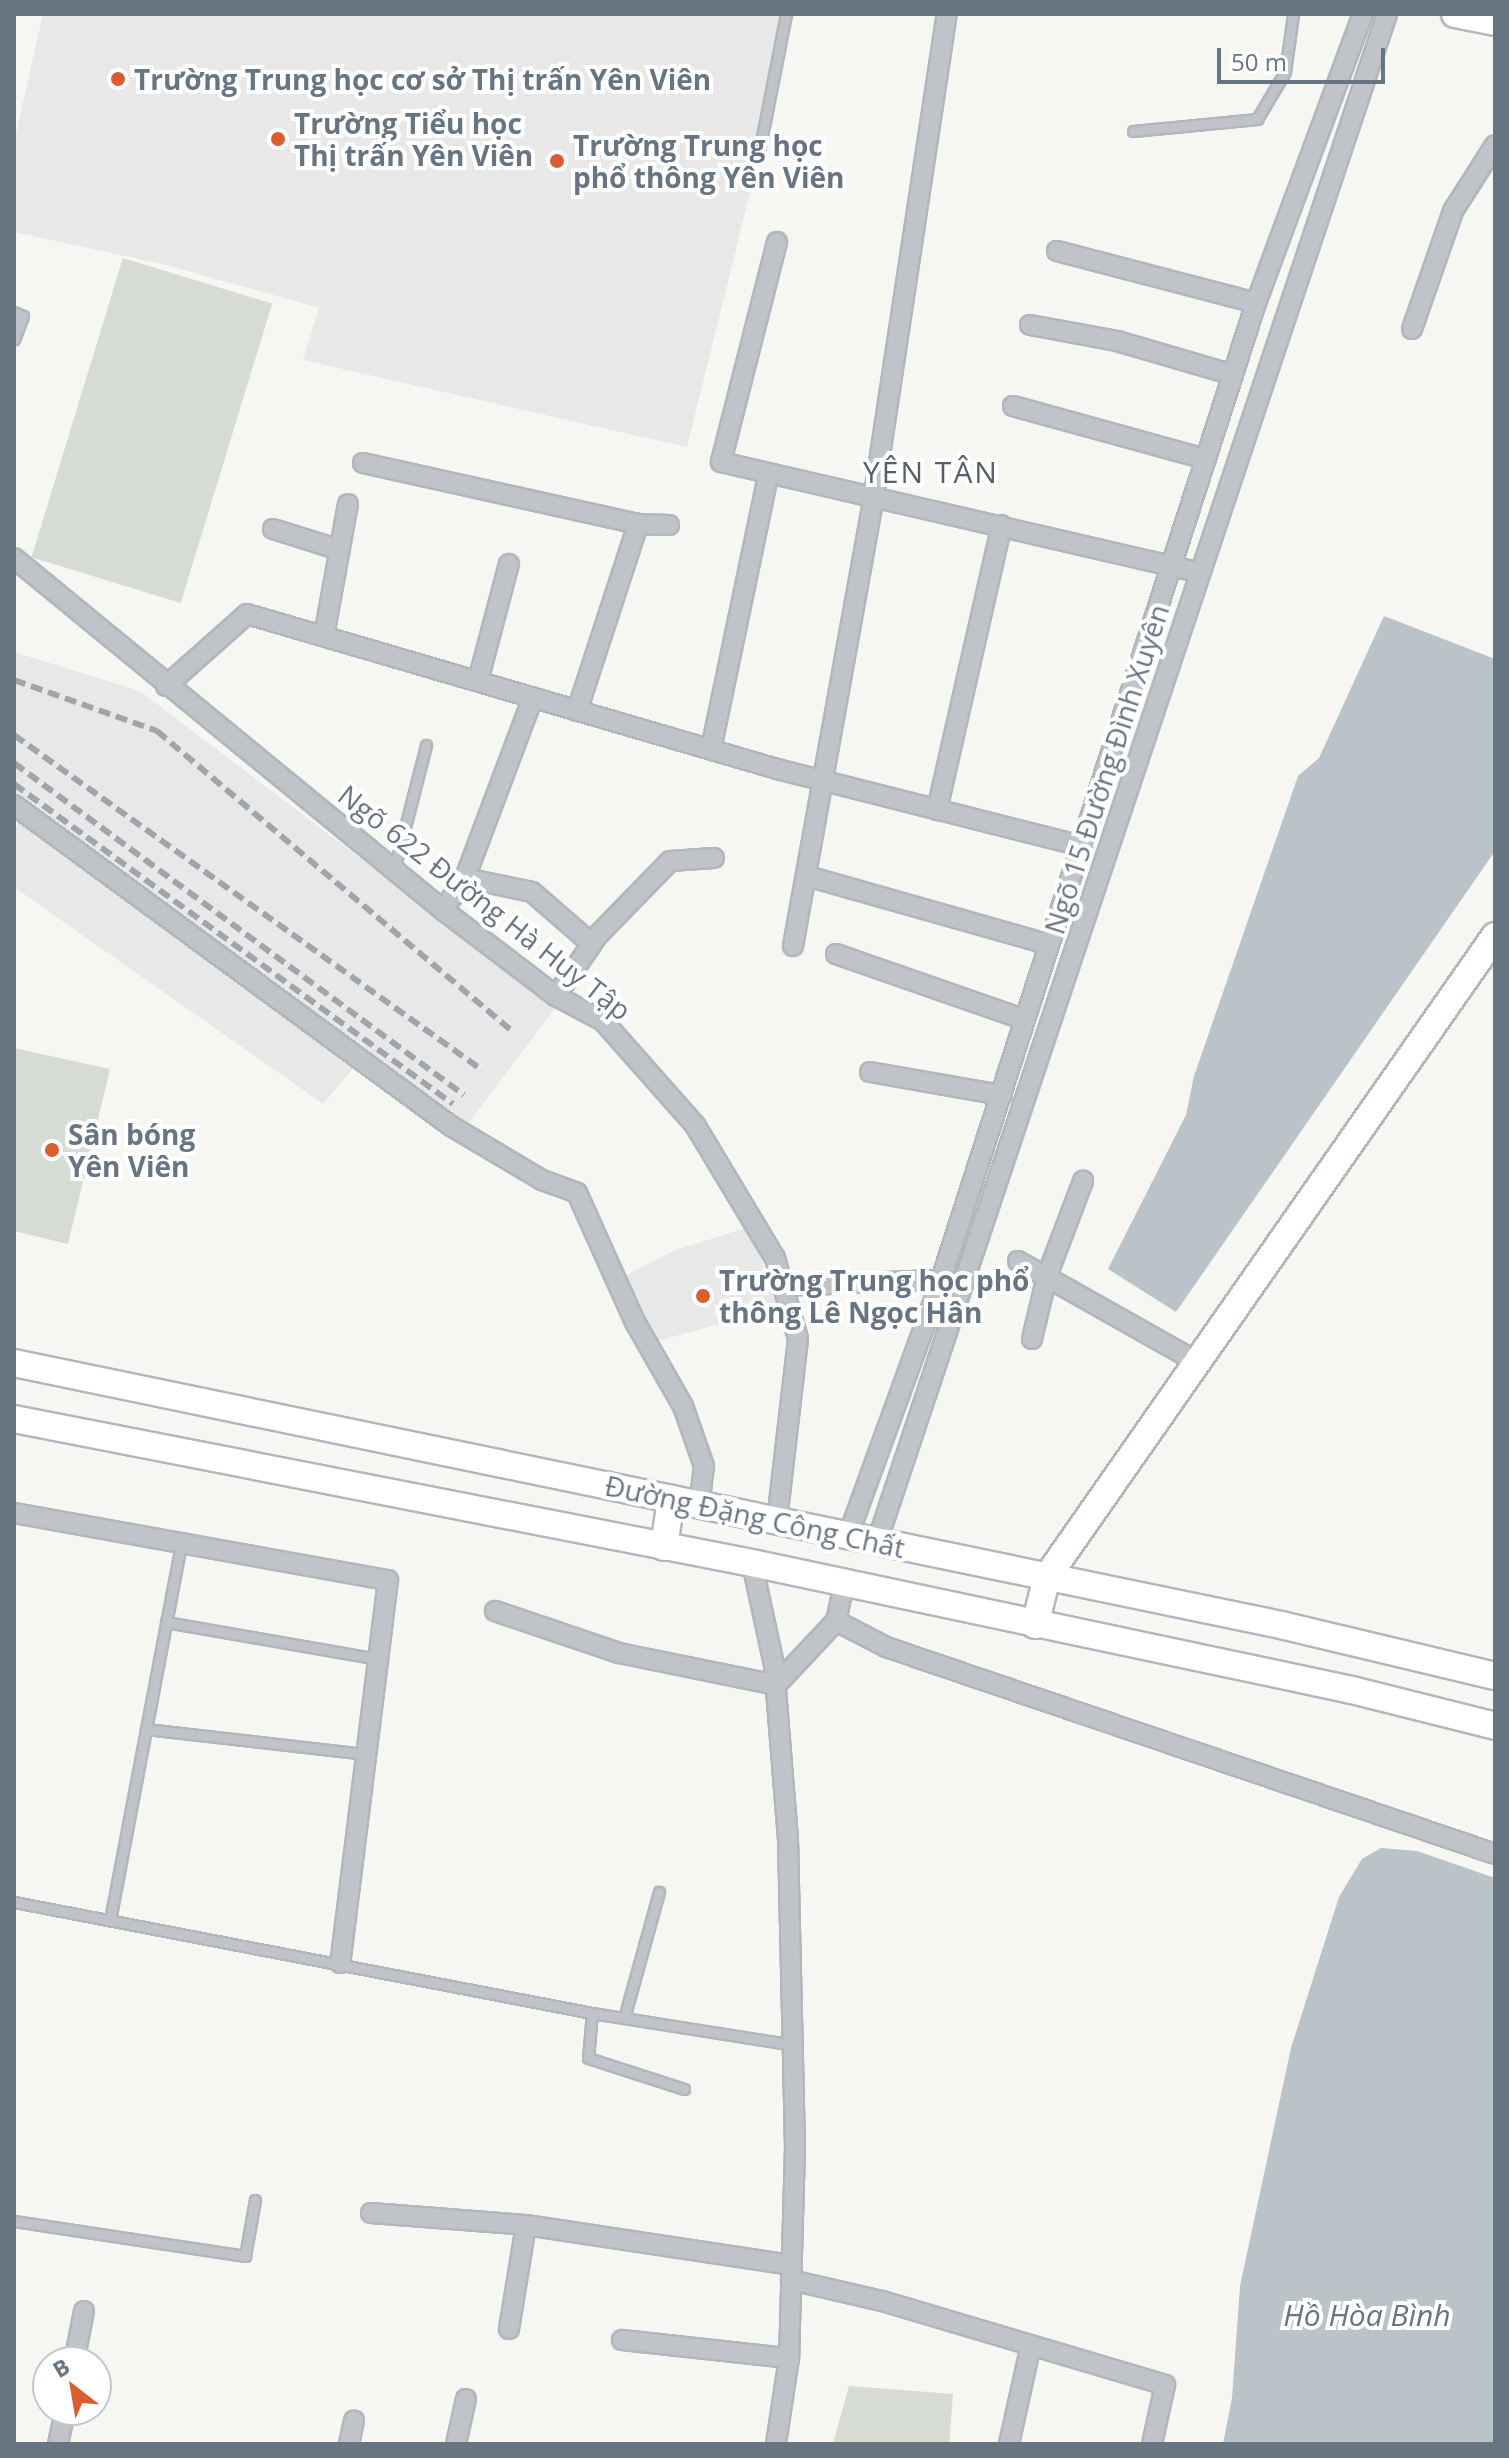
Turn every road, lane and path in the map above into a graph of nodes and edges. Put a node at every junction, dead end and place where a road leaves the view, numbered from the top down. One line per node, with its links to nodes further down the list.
1 (786, 14): 10 (lane)
2 (947, 14): 23 (street)
3 (1293, 14): 8 (lane)
4 (1363, 14): 13 (street, Ngõ 15 Đường Đình Xuyên)
5 (1387, 14): 33 (street, Ngõ 15 Đường Đình Xuyên)
6 (1455, 14): 7 (main road)
7 (1495, 22)
8 (1133, 131)
9 (1495, 145): 16 (street)
10 (758, 157)
11 (777, 242): 22 (street)
12 (1057, 251): 13 (street)
13 (1256, 303): 18 (street, Ngõ 15 Đường Đình Xuyên)
14 (14, 312): 17 (lane)
15 (1030, 325): 18 (street)
16 (1412, 329)
17 (14, 339)
18 (1233, 375): 20 (street, Ngõ 15 Đường Đình Xuyên)
19 (1013, 406): 20 (street)
20 (1206, 459): 32 (street, Ngõ 15 Đường Đình Xuyên)
21 (363, 463): 25 (street)
22 (768, 477): 23 (street); 40 (street)
23 (874, 495): 27 (street); 41 (street)
24 (348, 504): 29 (street)
25 (638, 524): 26 (street); 38 (street)
26 (669, 525)
27 (1002, 525): 32 (street); 43 (street)
28 (273, 529): 29 (street)
29 (340, 550): 34 (street)
30 (14, 558): 36 (street, Ngõ 622 Đường Hà Huy Tập)
31 (509, 564): 35 (street)
32 (1169, 564): 33 (street); 44 (street, Ngõ 15 Đường Đình Xuyên)
33 (1200, 573): 58 (street, Ngõ 15 Đường Đình Xuyên)
34 (324, 636): 35 (street); 36 (street)
35 (478, 681): 37 (street)
36 (166, 686): 46 (street, Ngõ 622 Đường Hà Huy Tập)
37 (533, 697): 38 (street); 48 (street)
38 (577, 711): 40 (street)
39 (426, 745): 46 (lane)
40 (711, 749): 41 (street)
41 (825, 781): 43 (street); 47 (street)
42 (14, 805): 71 (street)
43 (937, 810): 44 (street)
44 (1078, 845): 52 (street, Ngõ 15 Đường Đình Xuyên)
45 (714, 858): 51 (street)
46 (394, 870): 49 (street, Ngõ 622 Đường Hà Huy Tập)
47 (807, 876): 52 (street); 53 (street)
48 (465, 878): 49 (street); 51 (street)
49 (443, 910): 55 (street, Ngõ 622 Đường Hà Huy Tập)
50 (1495, 936): 68 (main road)
51 (592, 944): 55 (street)
52 (1048, 944): 56 (street, Ngõ 15 Đường Đình Xuyên)
53 (793, 946)
54 (836, 954): 56 (street)
55 (556, 996): 65 (street, Ngõ 622 Đường Hà Huy Tập)
56 (1025, 1020): 57 (street, Ngõ 15 Đường Đình Xuyên)
57 (1016, 1048): 58 (street); 60 (street, Ngõ 15 Đường Đình Xuyên)
58 (1041, 1057): 75 (street, Ngõ 15 Đường Đình Xuyên)
59 (870, 1072): 60 (street)
60 (1002, 1095): 64 (street, Ngõ 15 Đường Đình Xuyên)
61 (1083, 1181): 63 (street)
62 (1018, 1261): 63 (street)
63 (1047, 1276): 66 (street); 68 (street)
64 (941, 1280): 65 (street); 74 (street, Ngõ 15 Đường Đình Xuyên)
65 (783, 1286): 73 (street, Ngõ 622 Đường Hà Huy Tập)
66 (1032, 1339)
67 (14, 1363): 70 (main road, Đường Đặng Công Chất)
68 (1201, 1364): 79 (main road)
69 (14, 1419): 77 (main road, Đường Đặng Công Chất)
70 (671, 1499): 71 (main road, Đường Đặng Công Chất); 77 (main road)
71 (699, 1505): 73 (main road, Đường Đặng Công Chất)
72 (14, 1513): 76 (street)
73 (777, 1521): 74 (main road, Đường Đặng Công Chất)
74 (848, 1536): 75 (main road, Đường Đặng Công Chất)
75 (877, 1542): 79 (main road, Đường Đặng Công Chất)
76 (181, 1545): 83 (lane); 85 (street)
77 (664, 1547): 78 (main road, Đường Đặng Công Chất)
78 (752, 1563): 80 (main road, Đường Đặng Công Chất); 87 (street)
79 (1047, 1577): 84 (main road); 86 (main road, Đường Đặng Công Chất)
80 (844, 1584): 82 (street); 84 (main road, Đường Đặng Công Chất)
81 (495, 1611): 87 (street)
82 (836, 1621): 87 (street); 91 (street)
83 (166, 1622): 85 (lane); 89 (lane)
84 (1035, 1625): 88 (main road, Đường Đặng Công Chất)
85 (379, 1659): 90 (street)
86 (1495, 1676)
87 (776, 1685): 98 (street)
88 (1495, 1726)
89 (146, 1729): 90 (lane); 94 (lane)
90 (367, 1754): 95 (street)
91 (1495, 1854)
92 (659, 1892): 97 (lane)
93 (14, 1902): 94 (lane)
94 (110, 1920): 95 (lane)
95 (340, 1963): 96 (lane)
96 (592, 2013): 97 (lane); 99 (lane)
97 (624, 2018): 98 (lane)
98 (793, 2045): 104 (street)
99 (684, 2089)
100 (255, 2200): 102 (lane)
101 (371, 2213): 103 (street)
102 (14, 2221)
103 (526, 2225): 104 (street); 106 (street)
104 (791, 2273): 108 (street); 110 (street)
105 (84, 2311): 109 (street)
106 (509, 2329)
107 (622, 2340): 110 (street)
108 (1031, 2345): 116 (street); 117 (street)
109 (77, 2346)
110 (789, 2358): 115 (street)
111 (466, 2399): 114 (street)
112 (354, 2421): 113 (street)
113 (349, 2444)
114 (456, 2444)
115 (776, 2444)
116 (1009, 2444)
117 (1152, 2444)

